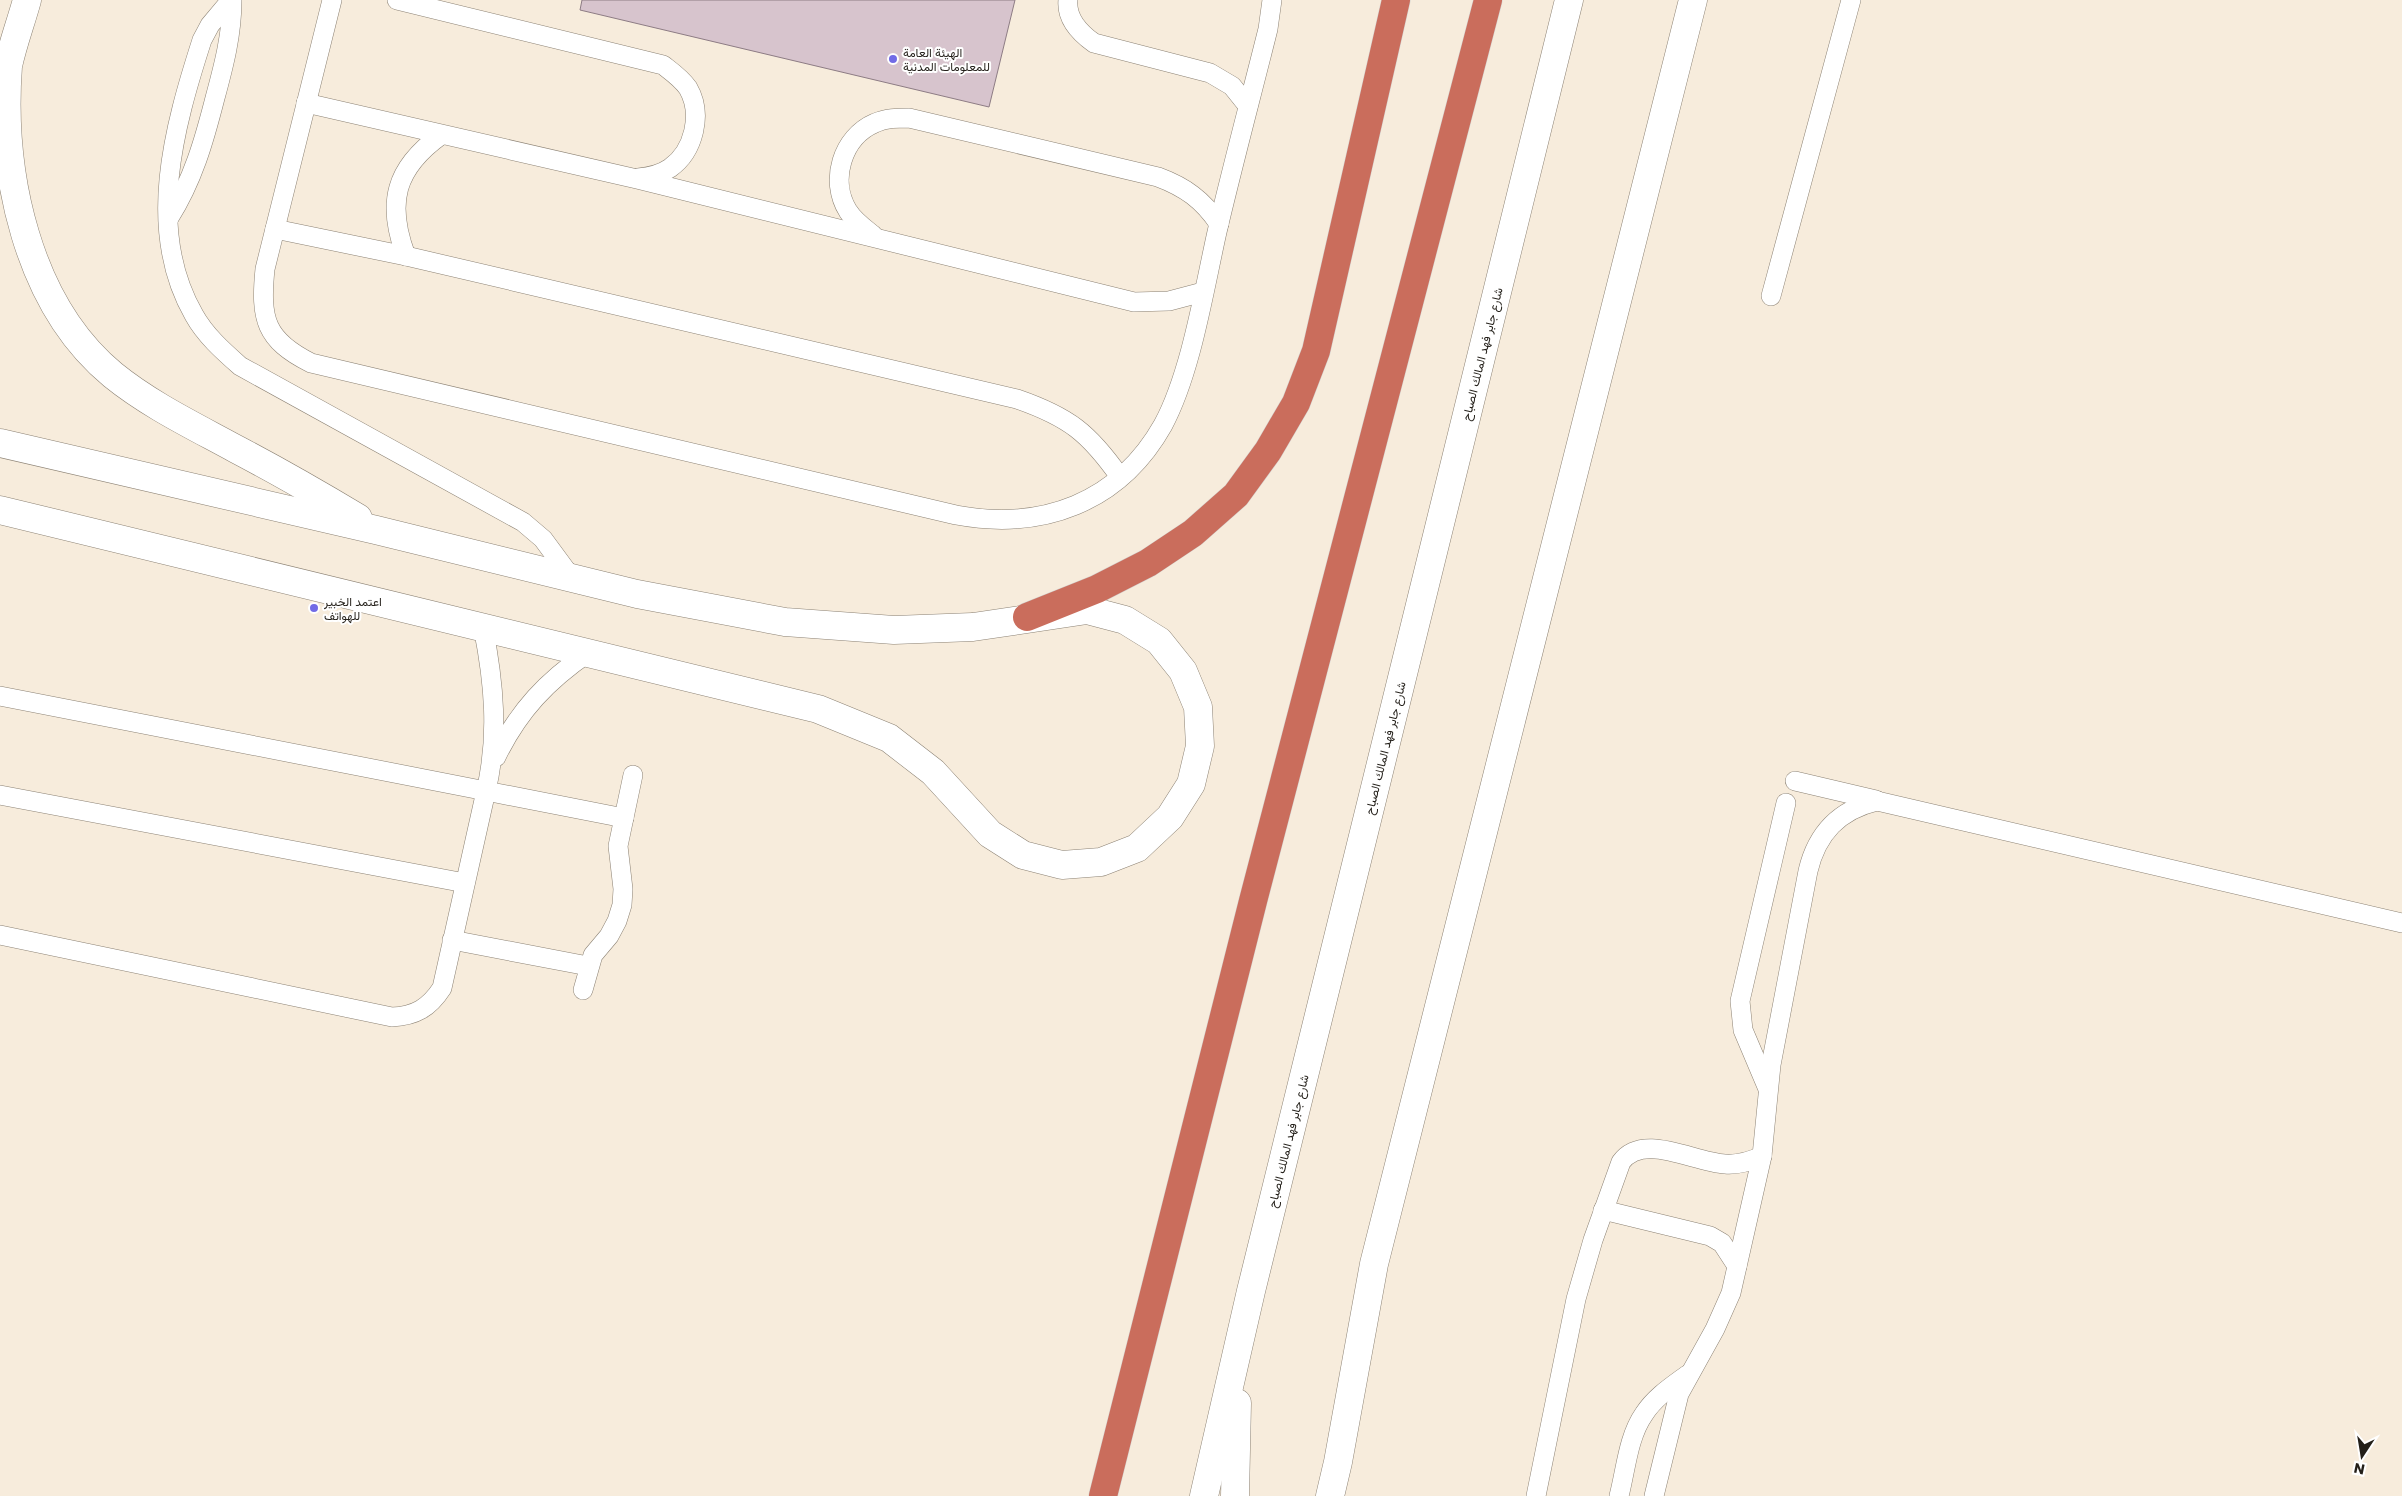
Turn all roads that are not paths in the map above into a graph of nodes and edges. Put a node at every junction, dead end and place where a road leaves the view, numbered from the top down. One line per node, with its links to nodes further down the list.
1 (27, 0): 26 (street)
2 (232, 0): 16 (lane); 16 (lane)
3 (332, 0): 12 (lane)
4 (397, 0): 15 (lane)
5 (1068, 0): 13 (lane)
6 (1272, 0): 13 (lane)
7 (1396, 0): 28 (highway)
8 (1488, 0): 53 (highway)
9 (1570, 0): 50 (street, شارع جابر فهد المالك الصباح)
10 (1694, 0): 52 (street)
11 (1851, 0): 22 (lane)
12 (306, 103): 14 (lane); 18 (lane)
13 (1248, 106): 17 (lane)
14 (441, 135): 15 (lane); 20 (lane)
15 (636, 179): 19 (lane)
16 (169, 218): 27 (lane)
17 (1219, 224): 19 (lane); 21 (lane)
18 (275, 229): 20 (lane); 24 (lane)
19 (875, 237): 21 (lane)
20 (406, 256): 24 (lane)
21 (1203, 292): 24 (lane)
22 (1771, 296)
23 (0, 443): 26 (street)
24 (1120, 477)
25 (0, 510): 29 (street)
26 (376, 530): 27 (street)
27 (571, 577): 28 (street)
28 (1028, 617): 30 (street)
29 (483, 627): 30 (street); 32 (lane)
30 (589, 652): 32 (lane)
31 (0, 696): 35 (lane)
32 (492, 767): 35 (lane)
33 (633, 775): 39 (lane)
34 (1795, 781): 37 (lane)
35 (486, 791): 39 (lane); 40 (lane)
36 (0, 795): 40 (lane)
37 (1877, 801): 41 (lane); 46 (lane)
38 (1786, 803): 46 (lane)
39 (624, 818): 44 (lane)
40 (465, 883): 43 (lane)
41 (2402, 923)
42 (0, 935): 43 (lane)
43 (452, 940): 44 (lane)
44 (588, 966): 45 (lane)
45 (583, 990)
46 (1768, 1089): 47 (lane)
47 (1762, 1156): 48 (lane); 49 (lane)
48 (1603, 1210): 49 (lane); 58 (lane)
49 (1737, 1266): 51 (lane)
50 (1237, 1361): 54 (street, شارع جابر فهد المالك الصباح); 55 (street)
51 (1690, 1372): 59 (lane); 60 (lane)
52 (1338, 1462): 56 (street); 57 (street)
53 (1103, 1496)
54 (1204, 1496)
55 (1235, 1496)
56 (1330, 1496)
57 (1338, 1496)
58 (1536, 1496)
59 (1619, 1496)
60 (1654, 1496)

